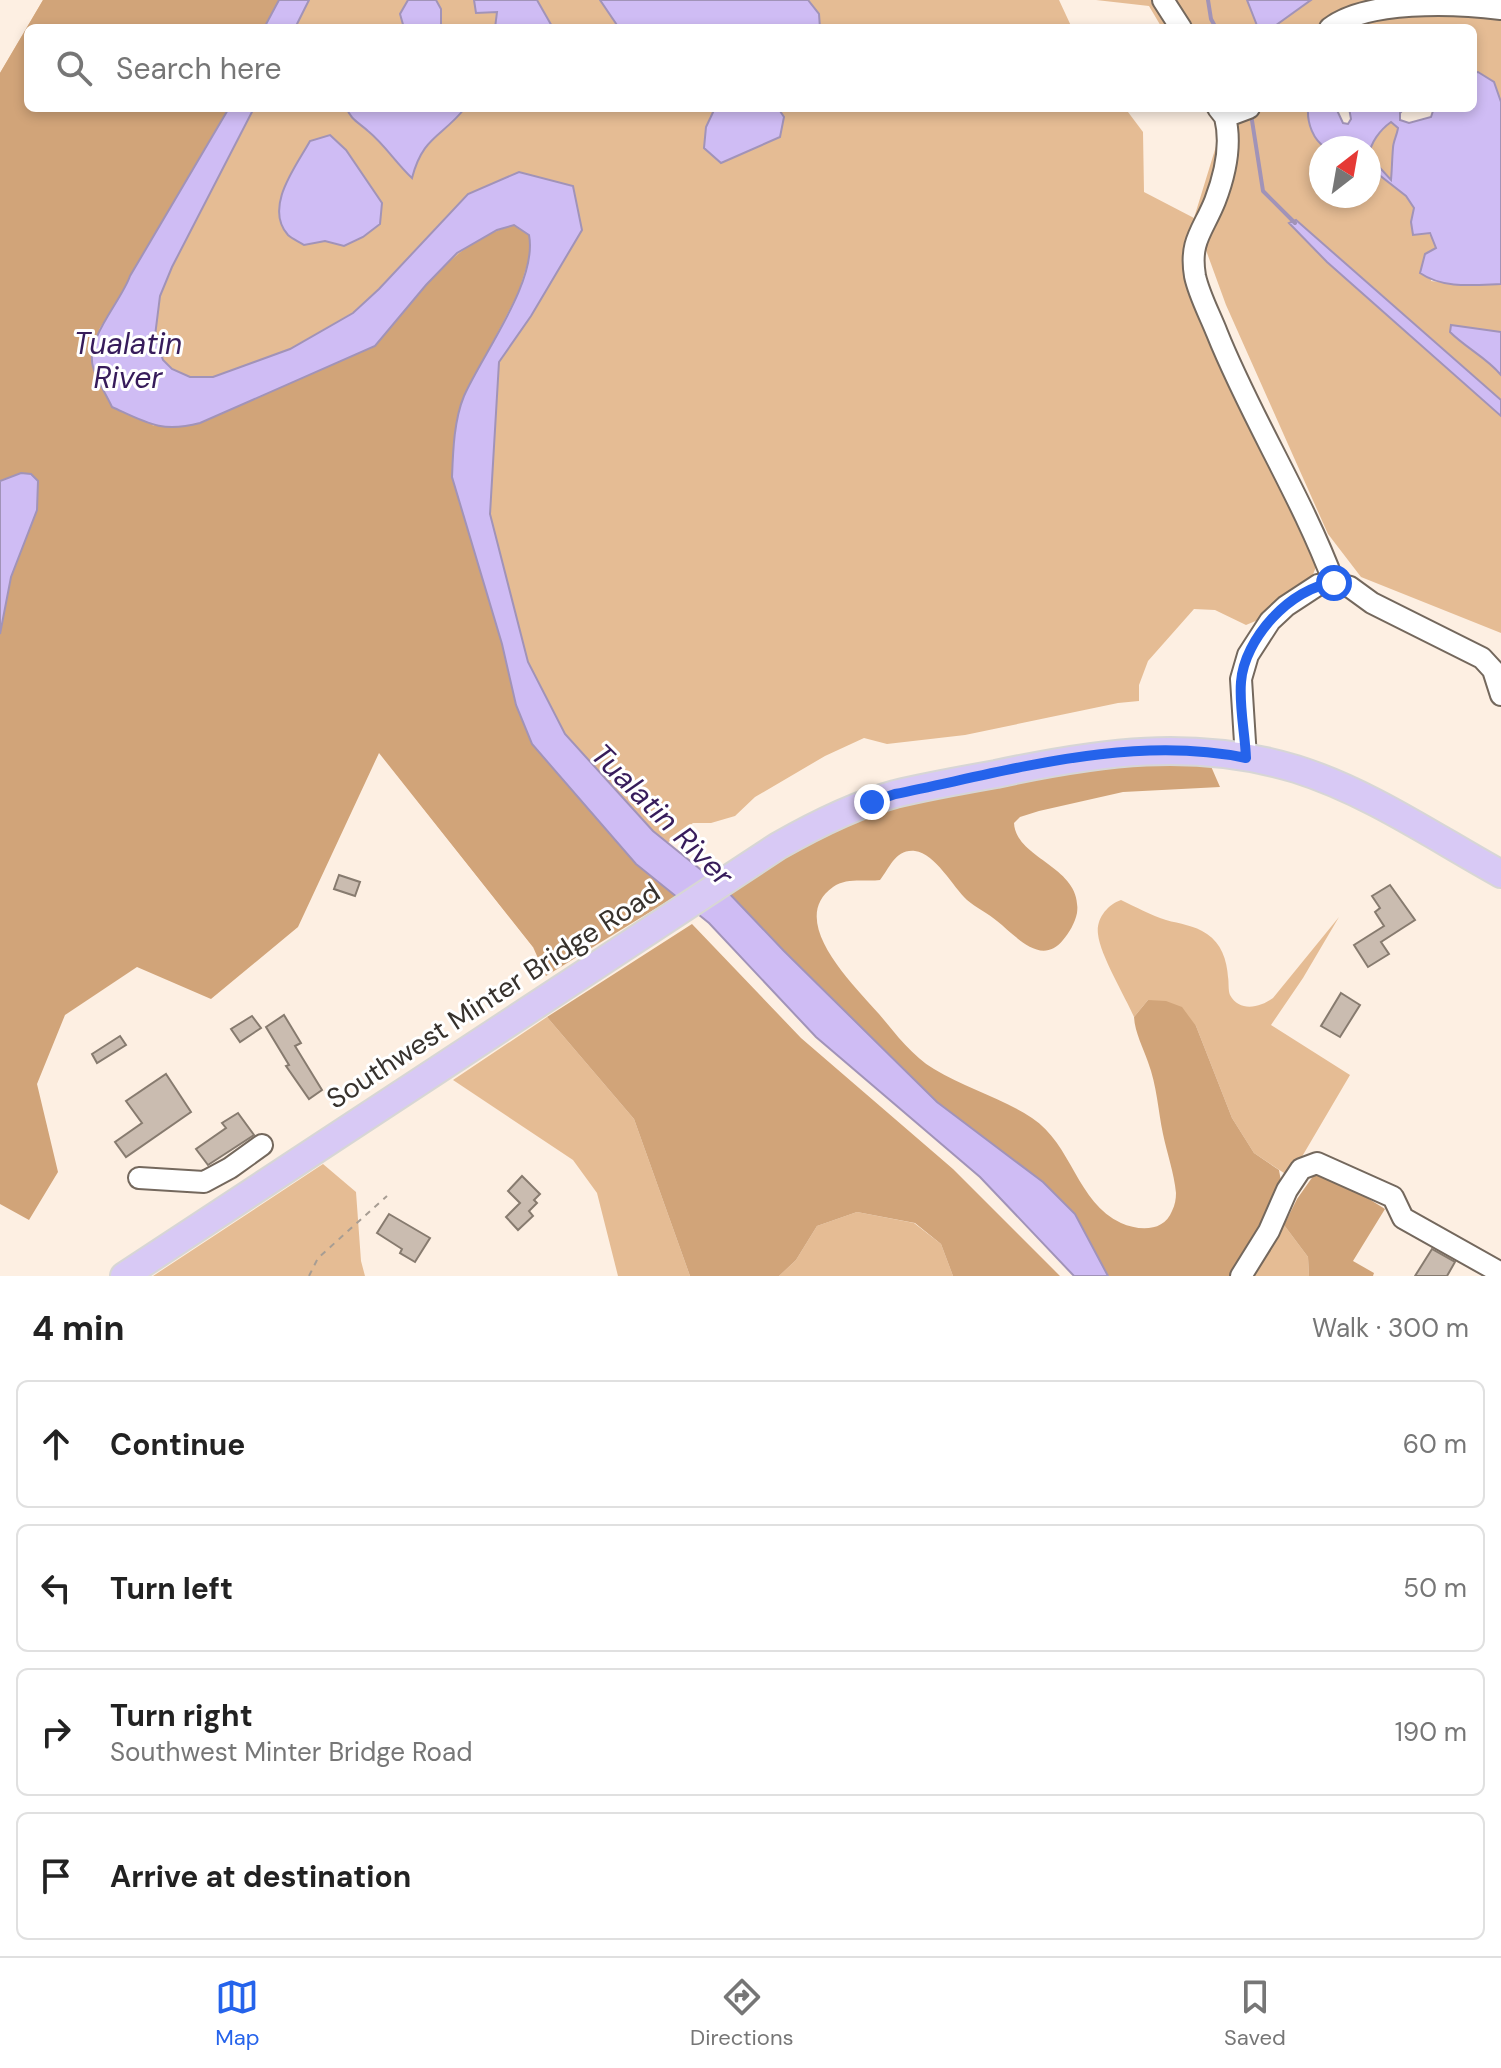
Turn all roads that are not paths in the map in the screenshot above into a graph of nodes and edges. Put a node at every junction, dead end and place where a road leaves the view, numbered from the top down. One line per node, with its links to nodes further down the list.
1 (1163, 0): 3 (lane)
2 (1501, 9): 4 (lane)
3 (1178, 24)
4 (1334, 24)
5 (1222, 113): 6 (lane)
6 (1334, 583): 7 (lane); 8 (lane)
7 (1501, 695)
8 (1246, 758): 9 (main road, Southwest Minter Bridge Road); 13 (main road, Southwest Minter Bridge Road)
9 (1501, 874)
10 (262, 1145): 11 (lane)
11 (139, 1178)
12 (1501, 1273): 14 (lane)
13 (124, 1276)
14 (1241, 1276)

